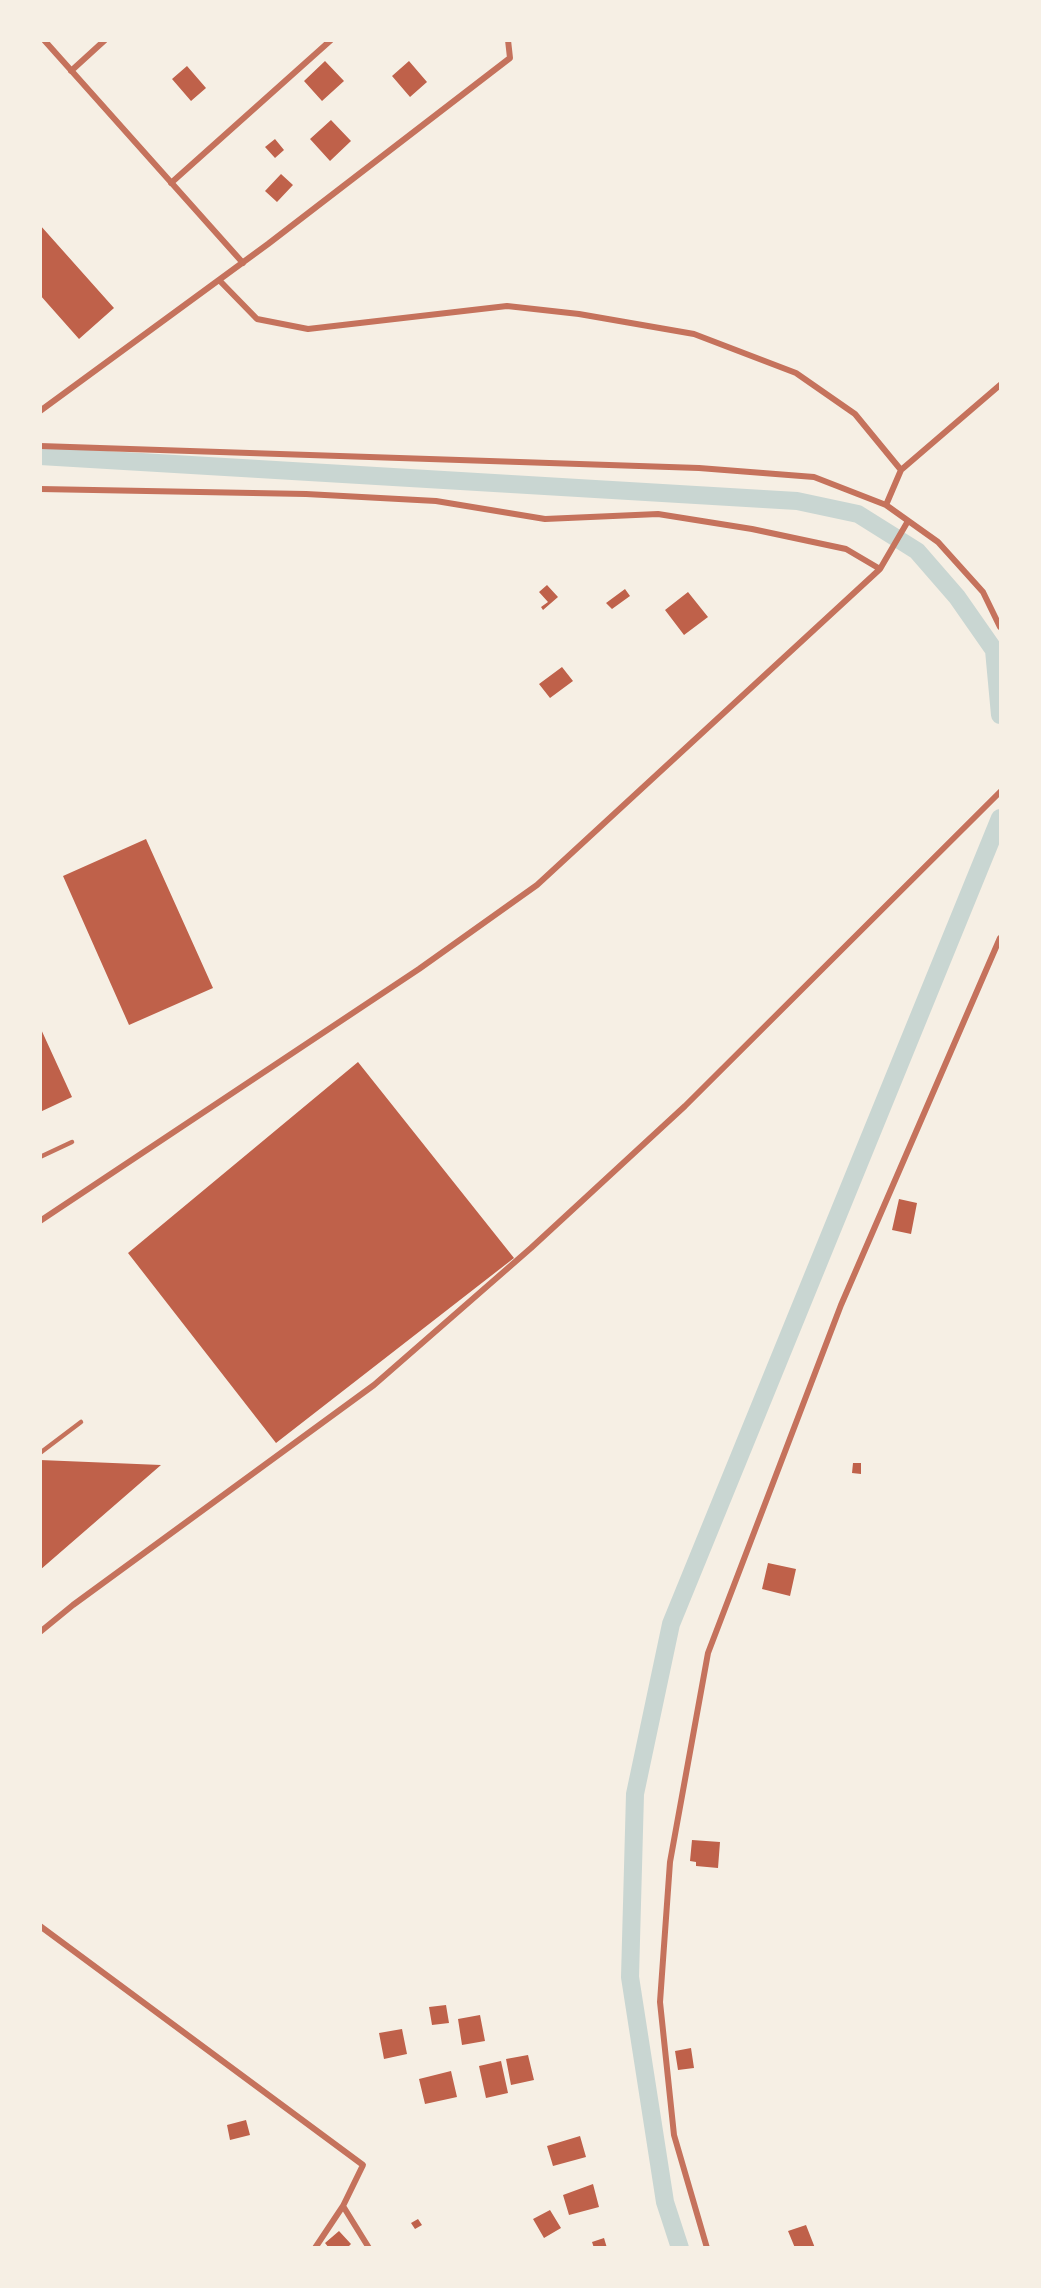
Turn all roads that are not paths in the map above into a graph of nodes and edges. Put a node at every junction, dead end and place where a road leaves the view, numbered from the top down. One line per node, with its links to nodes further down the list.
1 (44, 40): 5 (street)
2 (105, 40): 5 (street)
3 (331, 40): 6 (street)
4 (508, 40): 7 (street)
5 (71, 71): 6 (street)
6 (171, 183): 7 (street)
7 (243, 263): 8 (street)
8 (219, 280): 10 (street); 12 (street)
9 (1000, 385): 12 (street)
10 (40, 411)
11 (40, 446): 14 (street)
12 (901, 470): 14 (street)
13 (40, 489): 16 (street)
14 (886, 506): 15 (street)
15 (907, 524): 16 (street); 17 (street)
16 (879, 569): 22 (street)
17 (1000, 627)
18 (1000, 792): 25 (street)
19 (1000, 938): 30 (street)
20 (72, 1142): 21 (lane)
21 (40, 1156)
22 (40, 1221)
23 (81, 1422): 24 (lane)
24 (40, 1453)
25 (40, 1632)
26 (40, 1926): 27 (street)
27 (343, 2206): 28 (street); 29 (street)
28 (315, 2247)
29 (369, 2247)
30 (707, 2247)

